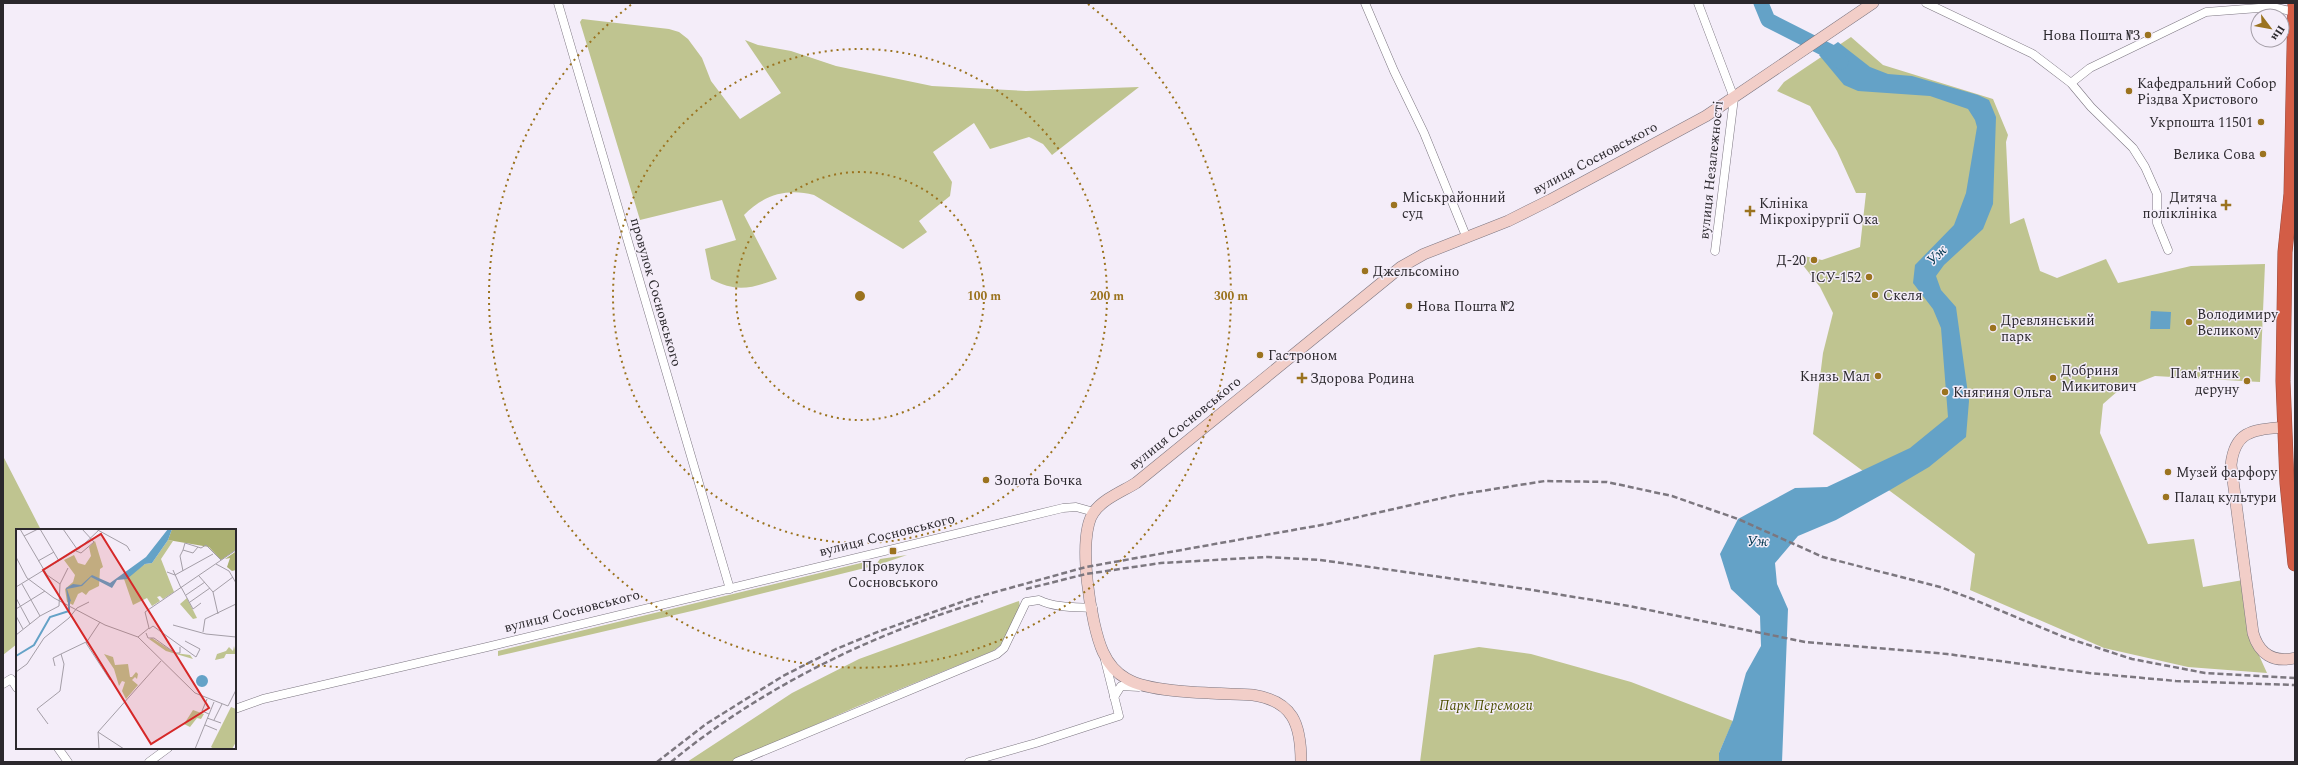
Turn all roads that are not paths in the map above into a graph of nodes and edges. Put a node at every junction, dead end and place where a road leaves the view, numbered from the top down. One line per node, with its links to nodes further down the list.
1 (558, 3): 18 (street, провулок Сосновського)
2 (1365, 3): 11 (street)
3 (1698, 3): 9 (street, вулиця Незалежності)
4 (1873, 3): 9 (street, вулиця Сосновського)
5 (1926, 3): 8 (street)
6 (2295, 3): 7 (highway)
7 (2295, 12): 8 (street); 10 (highway)
8 (2071, 83): 12 (street)
9 (1734, 98): 11 (street, вулиця Сосновського); 13 (street, вулиця Незалежності)
10 (2292, 214): 14 (highway)
11 (1466, 236): 16 (street, вулиця Сосновського)
12 (2168, 250)
13 (1715, 251)
14 (2285, 427): 15 (highway); 21 (street)
15 (2291, 452): 17 (highway)
16 (1094, 512): 18 (street, вулиця Сосновського); 19 (street)
17 (2295, 564)
18 (730, 589): 26 (street, вулиця Сосновського)
19 (1092, 608): 20 (street); 31 (street)
20 (1103, 651): 24 (street); 25 (street)
21 (2292, 659)
22 (3, 684): 23 (street)
23 (16, 686)
24 (1146, 687): 25 (street); 33 (street)
25 (1114, 697): 32 (street)
26 (236, 709)
27 (59, 749): 29 (street)
28 (167, 749): 30 (street)
29 (68, 762)
30 (149, 762)
31 (737, 762)
32 (970, 762)
33 (1301, 762)

